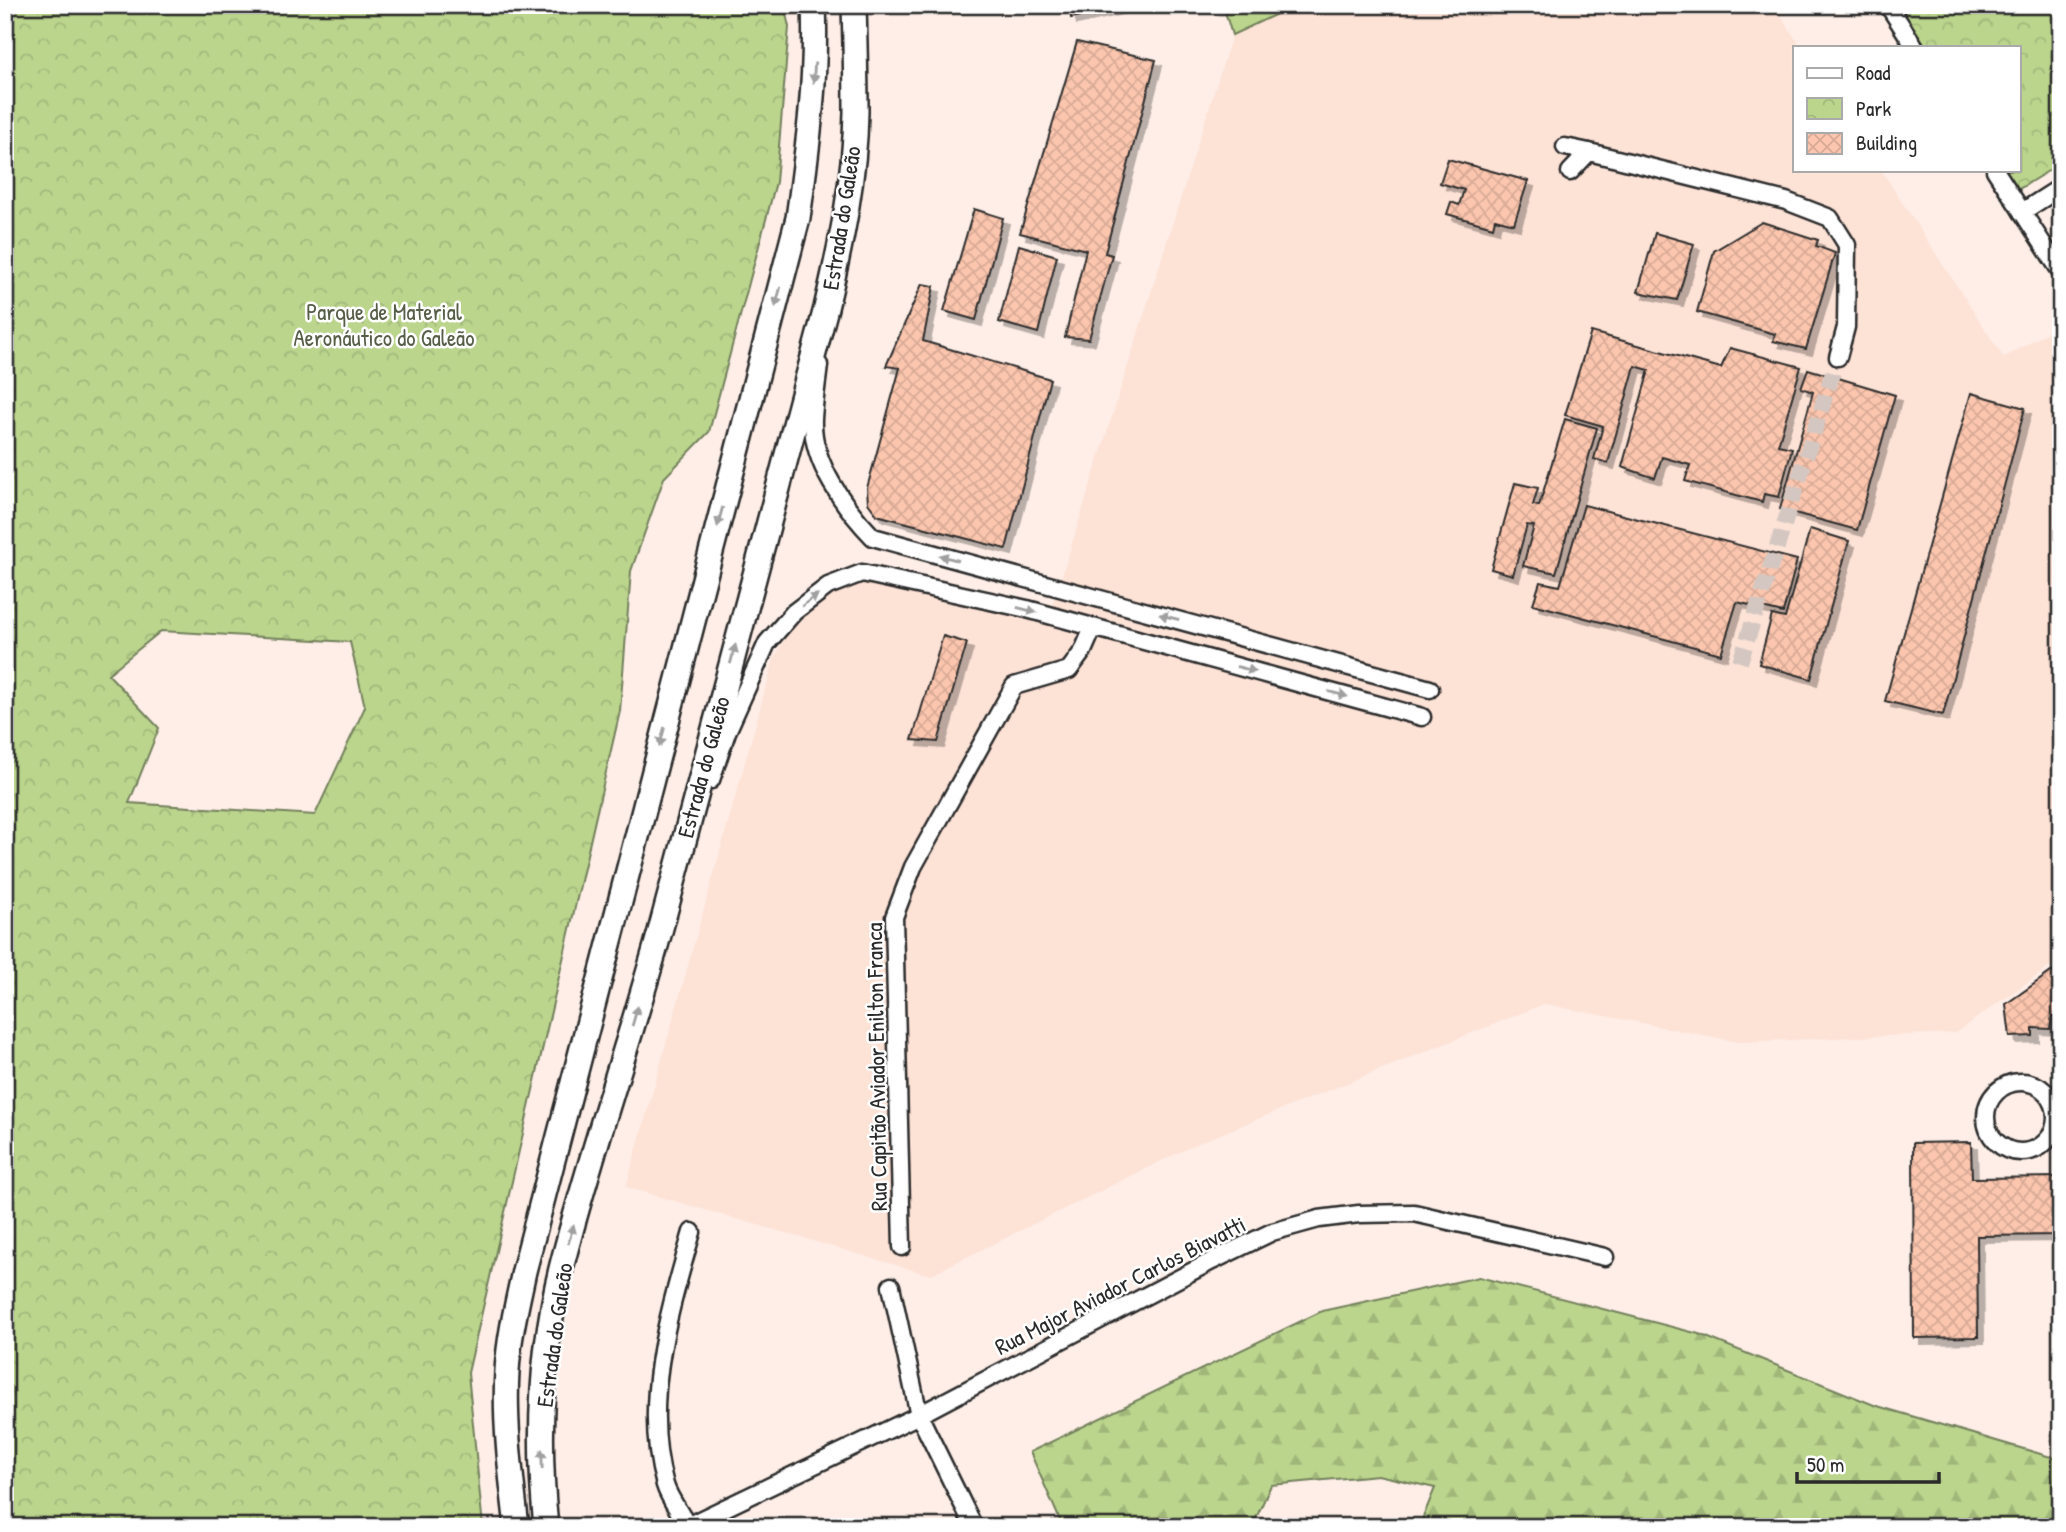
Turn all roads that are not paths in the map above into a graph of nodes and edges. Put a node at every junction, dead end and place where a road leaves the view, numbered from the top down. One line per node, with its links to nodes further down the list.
1 (814, 5): 25 (main road, Estrada do Galeão, one-way to 25)
2 (853, 5): 12 (main road, Estrada do Galeão)
3 (1888, 5): 4 (street)
4 (1914, 46)
5 (1565, 147): 6 (street)
6 (1589, 152): 7 (street); 13 (street)
7 (1570, 172)
8 (1995, 172): 10 (street)
9 (2061, 187): 10 (street)
10 (2022, 212): 11 (street)
11 (2061, 272)
12 (826, 308): 15 (street, one-way to 12); 17 (main road, Estrada do Galeão, one-way to 12)
13 (1838, 357)
14 (1093, 628): 16 (street, one-way to 16); 17 (street, one-way to 14); 20 (street, Rua Capitão Aviador Enilton Franca)
15 (1430, 689)
16 (1423, 718)
17 (662, 925): 26 (main road, Estrada do Galeão, one-way to 17)
18 (2042, 1088): 18 (street)
19 (692, 1232): 24 (street)
20 (902, 1247)
21 (1605, 1257): 23 (street, Rua Major Aviador Carlos Biavatti)
22 (891, 1286): 23 (street)
23 (919, 1415): 24 (street, Rua Major Aviador Carlos Biavatti); 27 (street)
24 (687, 1526)
25 (517, 1527)
26 (546, 1527)
27 (974, 1527)

